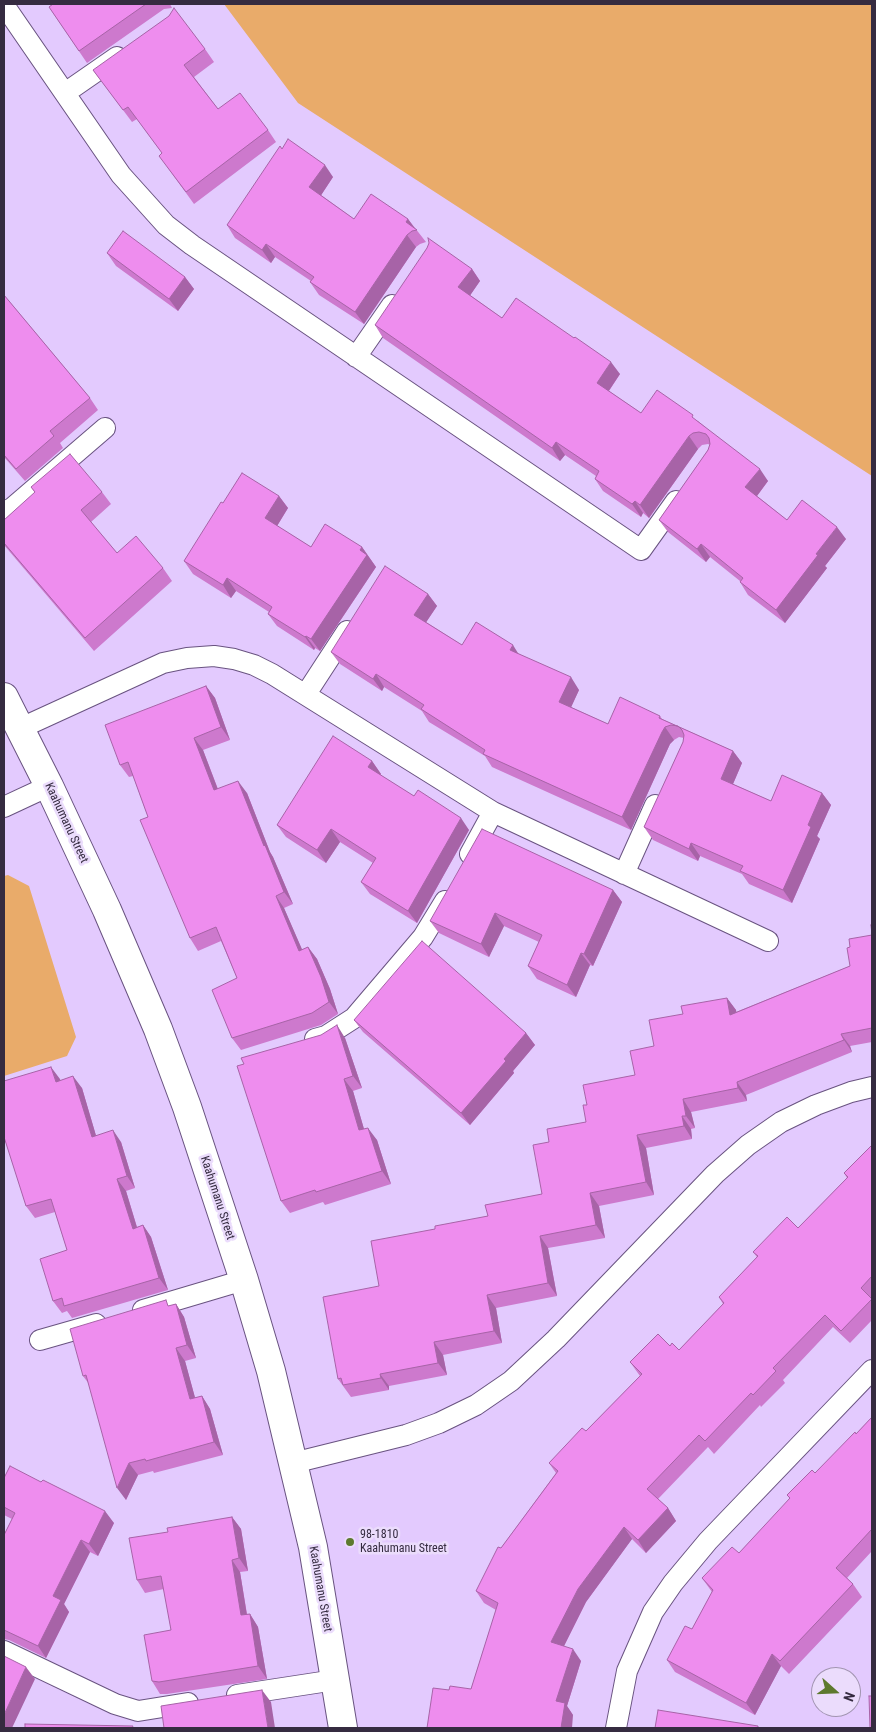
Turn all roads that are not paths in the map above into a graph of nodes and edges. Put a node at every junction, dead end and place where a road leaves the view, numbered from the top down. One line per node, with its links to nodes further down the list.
1 (4, 5): 3 (lane)
2 (130, 48): 3 (lane)
3 (65, 93): 5 (lane)
4 (405, 286): 5 (lane)
5 (356, 357): 7 (lane)
6 (105, 428): 8 (lane)
7 (685, 488)
8 (4, 512)
9 (355, 619): 10 (lane)
10 (306, 694): 12 (lane); 16 (lane)
11 (4, 697): 12 (street, Kaahumanu Street)
12 (21, 728): 14 (street, Kaahumanu Street)
13 (664, 784): 17 (lane)
14 (49, 786): 15 (lane); 21 (street, Kaahumanu Street)
15 (4, 808)
16 (494, 812): 17 (lane); 19 (lane)
17 (624, 874): 18 (lane)
18 (768, 940)
19 (300, 1044)
20 (872, 1087): 24 (lane)
21 (244, 1280): 22 (lane); 24 (street, Kaahumanu Street)
22 (40, 1340)
23 (872, 1370): 28 (lane)
24 (293, 1463): 26 (street, Kaahumanu Street)
25 (4, 1651): 26 (lane)
26 (335, 1680): 27 (street, Kaahumanu Street)
27 (342, 1728)
28 (616, 1728)

